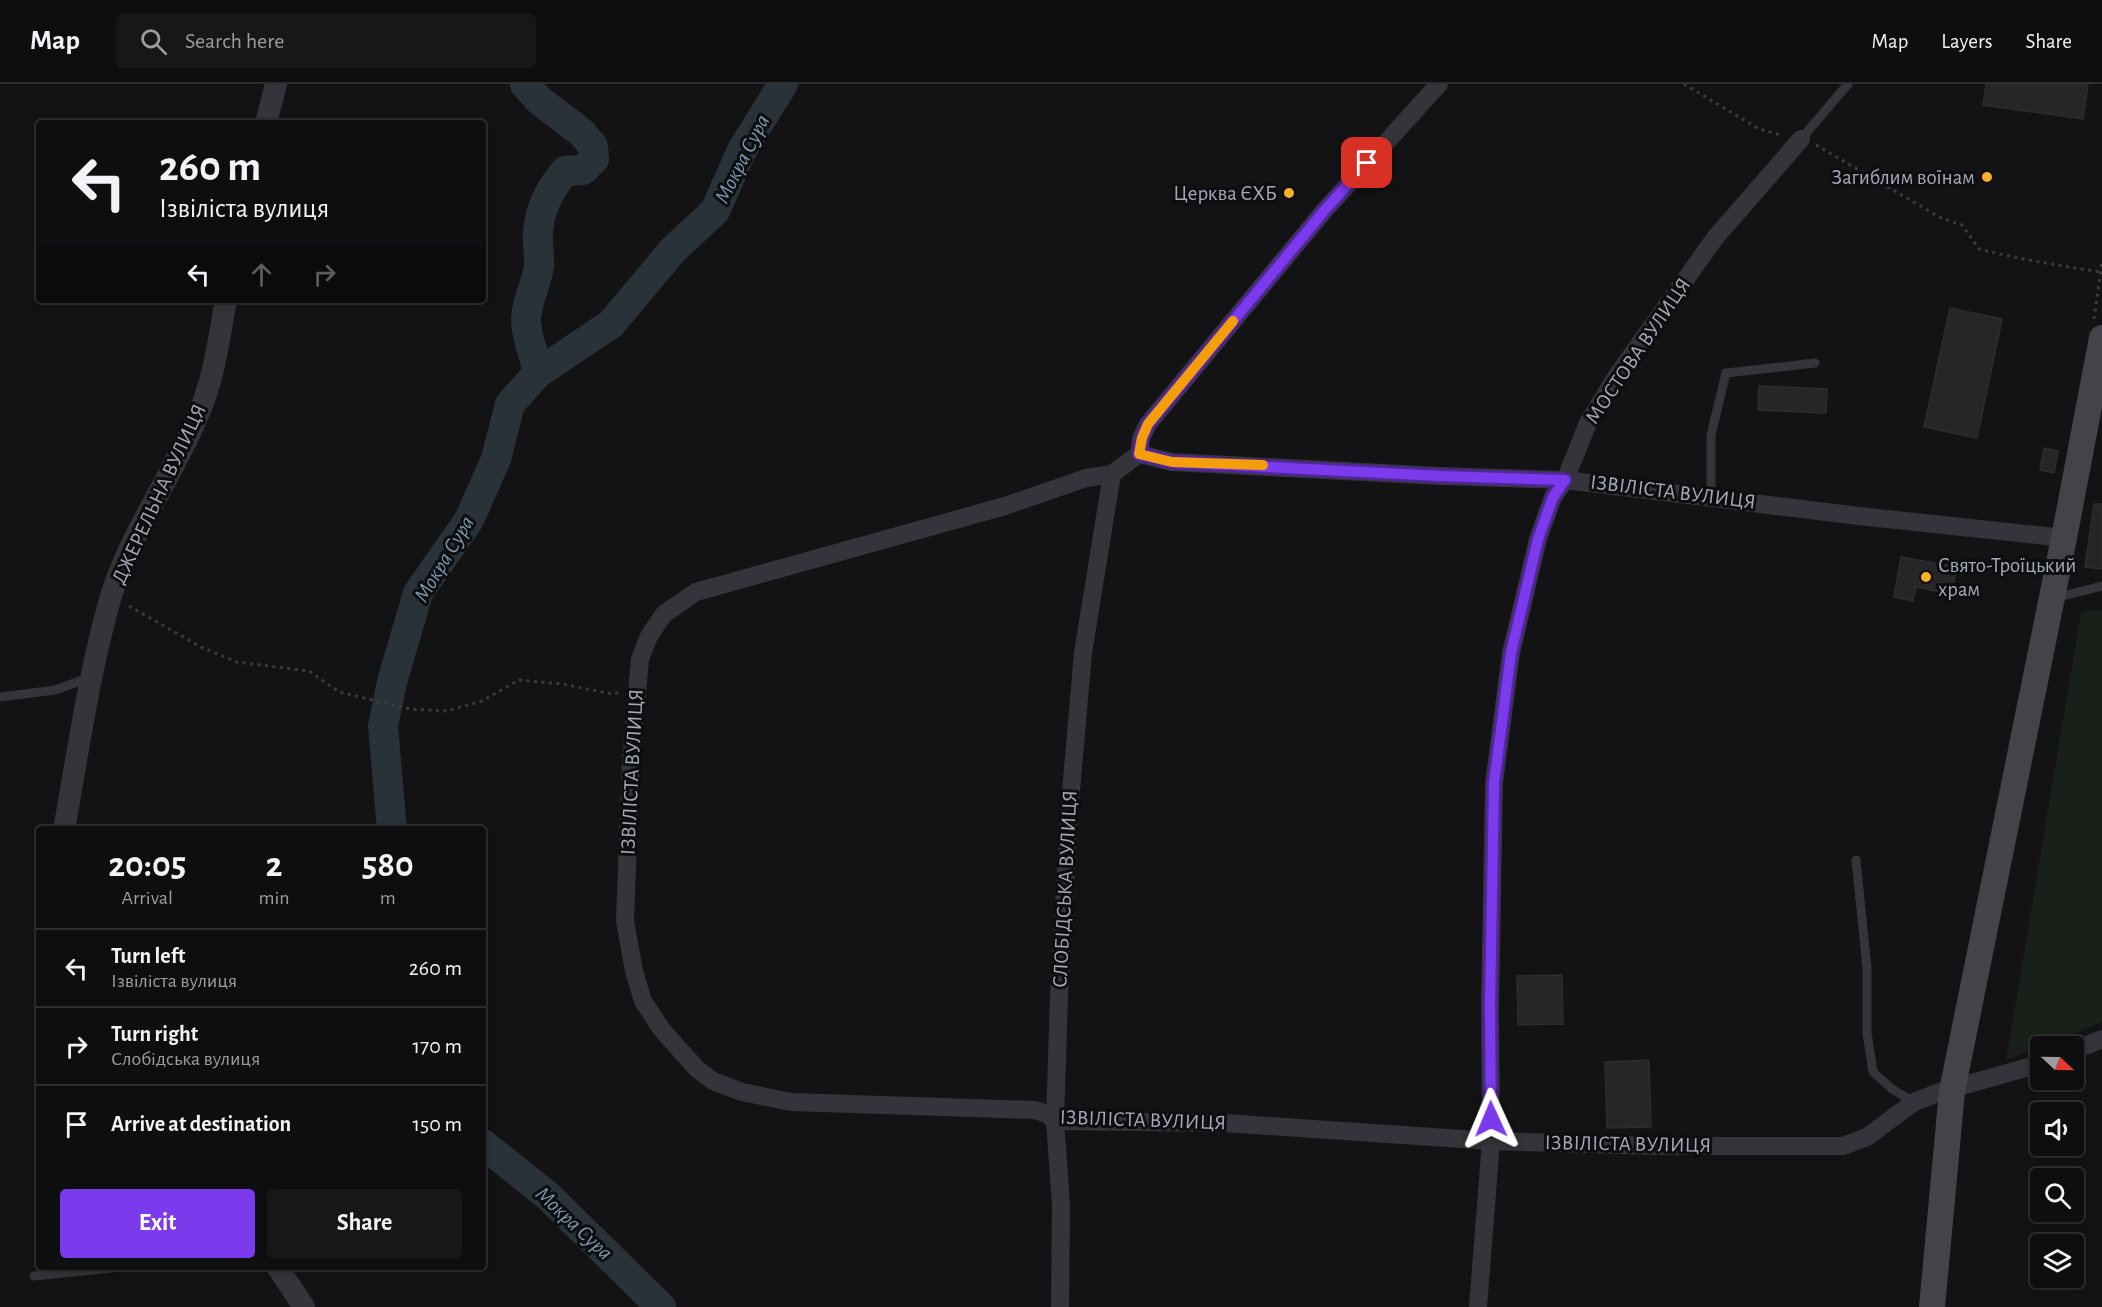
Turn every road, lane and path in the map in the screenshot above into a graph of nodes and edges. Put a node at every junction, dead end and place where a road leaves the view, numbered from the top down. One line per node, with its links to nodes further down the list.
1 (276, 84): 5 (street)
2 (1439, 84): 11 (street)
3 (1684, 84): 6 (path)
4 (1848, 84): 6 (lane, МОСТОВА ВУЛИЦЯ)
5 (267, 120)
6 (1801, 140): 7 (path); 13 (street, МОСТОВА ВУЛИЦЯ)
7 (2102, 273)
8 (225, 303): 17 (street, ДЖЕРЕЛЬНА ВУЛИЦЯ)
9 (2102, 338): 15 (main road)
10 (1815, 363): 14 (lane)
11 (1139, 454): 12 (street, ІЗВІЛІСТА ВУЛИЦЯ); 13 (street, ІЗВІЛІСТА ВУЛИЦЯ)
12 (1112, 474): 20 (street, ІЗВІЛІСТА ВУЛИЦЯ); 29 (street, СЛОБІДСЬКА ВУЛИЦЯ)
13 (1565, 480): 14 (street, ІЗВІЛІСТА ВУЛИЦЯ); 30 (street, МОСТОВА ВУЛИЦЯ)
14 (1711, 496): 15 (street, ІЗВІЛІСТА ВУЛИЦЯ)
15 (2064, 538): 18 (main road)
16 (2102, 586): 18 (lane)
17 (111, 596): 19 (street, ДЖЕРЕЛЬНА ВУЛИЦЯ); 20 (path)
18 (2051, 599): 27 (main road)
19 (93, 677): 21 (lane); 22 (street, ДЖЕРЕЛЬНА ВУЛИЦЯ)
20 (635, 689): 29 (street, ІЗВІЛІСТА ВУЛИЦЯ)
21 (0, 697)
22 (65, 826)
23 (1856, 860): 28 (lane)
24 (2102, 1039): 25 (street)
25 (2084, 1046)
26 (2030, 1067): 27 (street, ІЗВІЛІСТА ВУЛИЦЯ)
27 (1952, 1090): 28 (street, ІЗВІЛІСТА ВУЛИЦЯ); 37 (main road)
28 (1914, 1102): 30 (street, ІЗВІЛІСТА ВУЛИЦЯ)
29 (1055, 1121): 30 (street, ІЗВІЛІСТА ВУЛИЦЯ); 35 (street, СЛОБІДСЬКА ВУЛИЦЯ)
30 (1491, 1141): 36 (street, МОСТОВА ВУЛИЦЯ)
31 (92, 1270): 33 (lane)
32 (279, 1270): 34 (street)
33 (34, 1276)
34 (304, 1307)
35 (1060, 1307)
36 (1478, 1307)
37 (1932, 1307)

